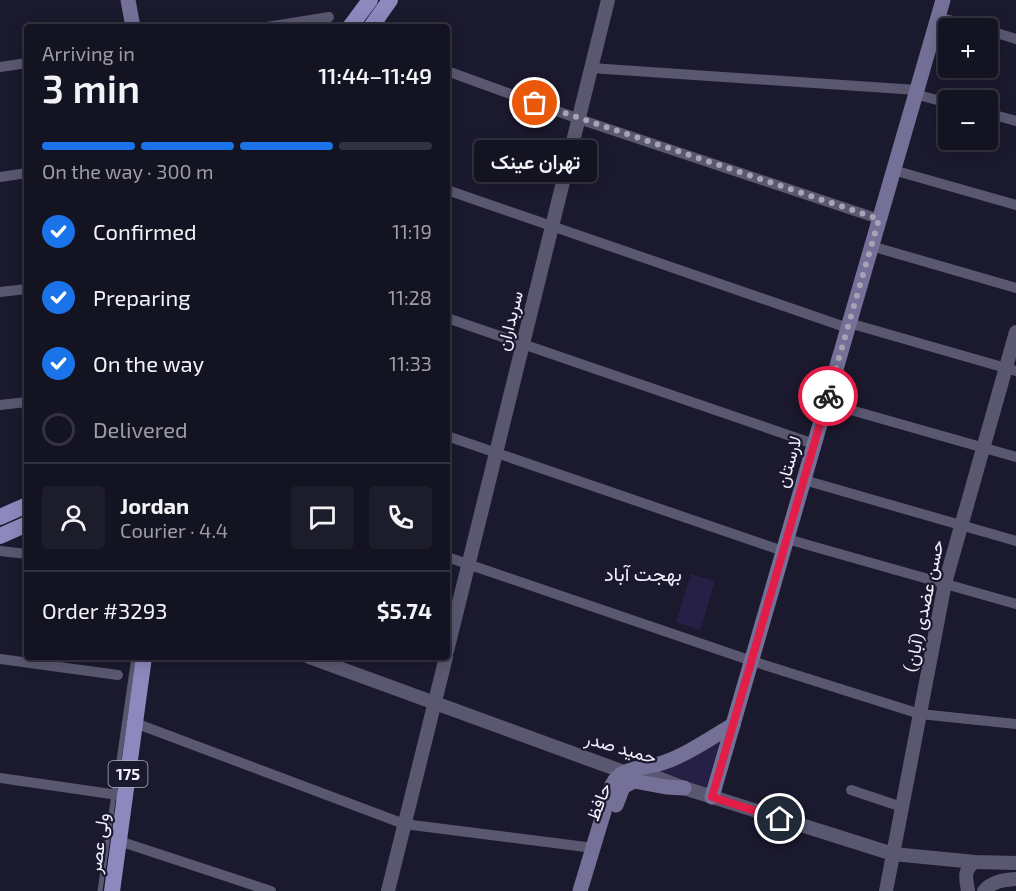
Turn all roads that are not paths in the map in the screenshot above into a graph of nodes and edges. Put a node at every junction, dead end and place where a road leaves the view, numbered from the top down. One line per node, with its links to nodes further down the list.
1 (128, 0): 11 (main road)
2 (138, 0): 12 (main road)
3 (370, 0): 14 (main road)
4 (376, 0): 15 (lane)
5 (390, 0): 16 (main road)
6 (608, 0): 21 (street, سربداران)
7 (942, 0): 9 (main road, لارستان)
8 (329, 17): 13 (street)
9 (938, 17): 10 (street); 23 (main road, لارستان)
10 (942, 18)
11 (132, 24)
12 (142, 24)
13 (286, 24)
14 (352, 24)
15 (359, 24)
16 (373, 24)
17 (998, 33): 18 (street)
18 (1016, 39)
19 (24, 63): 20 (street)
20 (0, 67)
21 (591, 68): 23 (street); 26 (street, سربداران)
22 (450, 72): 26 (street)
23 (916, 92): 24 (street); 28 (main road, لارستان)
24 (938, 100)
25 (998, 116): 27 (street)
26 (579, 119): 33 (street); 34 (street, سربداران)
27 (1016, 121)
28 (893, 170): 32 (street); 33 (main road, لارستان)
29 (24, 173): 30 (street)
30 (0, 177)
31 (450, 191): 34 (street)
32 (1016, 205)
33 (879, 219): 35 (main road, لارستان)
34 (552, 225): 40 (street); 42 (street, سربداران)
35 (872, 246): 36 (street); 40 (main road, لارستان)
36 (1016, 288)
37 (24, 289): 38 (street)
38 (0, 292)
39 (450, 319): 42 (street)
40 (849, 325): 43 (street); 45 (main road, لارستان)
41 (1016, 332): 43 (street, حسن عضدی (آبان))
42 (523, 344): 48 (street); 50 (street, سربداران)
43 (1011, 370): 49 (street, حسن عضدی (آبان))
44 (24, 402): 46 (street)
45 (826, 403): 48 (main road, لارستان); 49 (street)
46 (0, 405)
47 (450, 437): 50 (street)
48 (814, 444): 52 (main road, لارستان)
49 (983, 447): 51 (street); 56 (street, حسن عضدی (آبان))
50 (496, 454): 59 (street); 63 (street, سربداران)
51 (1016, 457)
52 (804, 480): 56 (street); 59 (main road, لارستان)
53 (24, 506): 54 (main road)
54 (0, 517)
55 (24, 525): 57 (main road)
56 (961, 525): 58 (street); 64 (street, حسن عضدی (آبان))
57 (0, 536)
58 (1016, 541)
59 (785, 545): 64 (street); 72 (main road, لارستان)
60 (0, 551): 61 (street)
61 (24, 554)
62 (450, 558): 63 (street)
63 (468, 564): 66 (street, سربداران); 72 (street)
64 (945, 583): 65 (street); 75 (street, حسن عضدی (آبان))
65 (1016, 604)
66 (450, 639)
67 (0, 659): 73 (street)
68 (134, 660): 83 (lane)
69 (144, 660): 76 (main road, ولی عصر / 175)
70 (318, 660): 74 (street, حمید صدر)
71 (445, 660): 74 (street)
72 (752, 661): 75 (street); 78 (main road, لارستان)
73 (118, 675)
74 (435, 701): 79 (street, حمید صدر); 86 (street)
75 (920, 714): 77 (street); 85 (street, حسن عضدی (آبان))
76 (135, 723): 83 (main road, ولی عصر / 175); 86 (street)
77 (1016, 724)
78 (733, 726): 79 (main road); 84 (main road, لارستان)
79 (624, 772): 81 (street, حمید صدر); 88 (main road, حافظ)
80 (0, 778): 83 (street)
81 (684, 788): 84 (street, حمید صدر); 88 (main road, حافظ)
82 (851, 790): 85 (street)
83 (119, 795): 87 (main road, ولی عصر / 175); 93 (lane)
84 (712, 797): 89 (street, حمید صدر)
85 (902, 807): 89 (street, حسن عضدی (آبان))
86 (404, 824): 88 (street); 96 (street)
87 (119, 842): 94 (main road, ولی عصر / 175); 95 (street)
88 (598, 849): 97 (main road, حافظ); 98 (main road, حافظ)
89 (892, 854): 90 (street, حمید صدر); 99 (street, حسن عضدی (آبان))
90 (975, 862): 91 (street, حمید صدر); 100 (street)
91 (1016, 863)
92 (1016, 879): 101 (street)
93 (100, 891)
94 (112, 891)
95 (271, 891)
96 (388, 891)
97 (580, 891)
98 (589, 891)
99 (886, 891)
100 (969, 891)
101 (984, 891)

